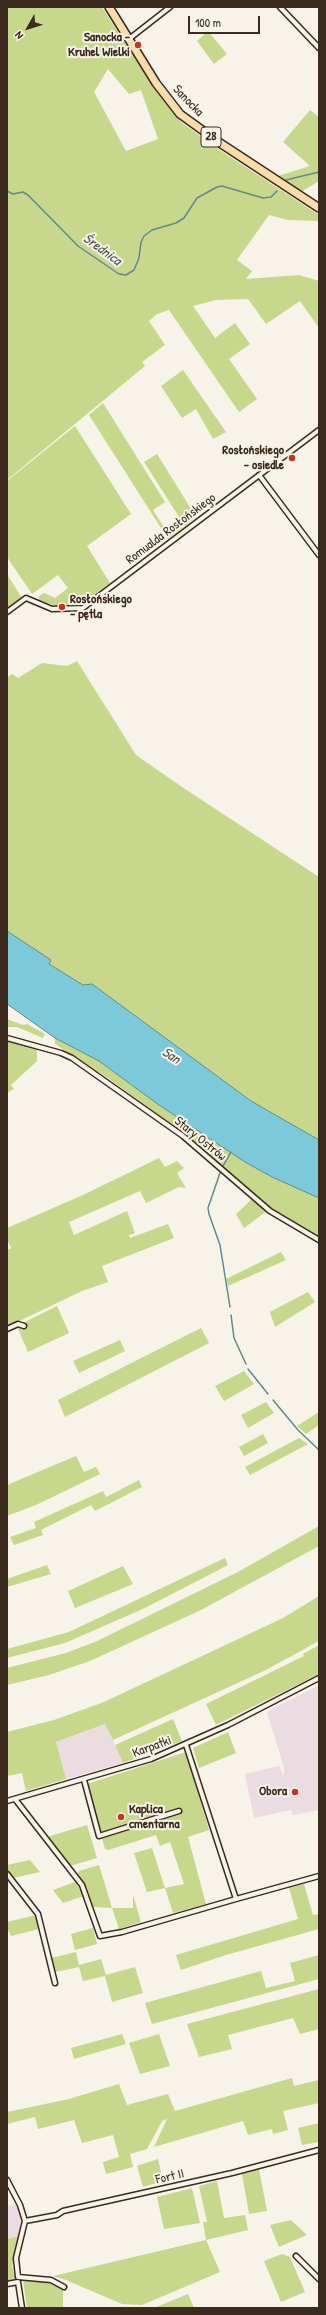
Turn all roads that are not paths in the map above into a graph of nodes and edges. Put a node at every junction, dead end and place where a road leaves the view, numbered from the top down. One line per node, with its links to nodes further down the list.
1 (108, 7): 4 (main road, Sanocka / 28)
2 (170, 7): 4 (street)
3 (280, 7): 5 (street)
4 (128, 40): 6 (main road, Sanocka / 28)
5 (319, 48)
6 (319, 208)
7 (319, 430): 8 (street, Romualda Rosłońskiego)
8 (259, 475): 9 (street); 10 (street, Romualda Rosłońskiego)
9 (319, 555)
10 (7, 612)
11 (7, 1038): 12 (street, Stary Ostrów)
12 (319, 1240)
13 (24, 1326): 14 (street)
14 (7, 1329)
15 (319, 1678): 16 (street)
16 (186, 1745): 17 (street, Karpatki); 25 (street, Karpatki)
17 (84, 1780): 18 (street, Karpatki); 21 (street)
18 (15, 1799): 19 (street, Karpatki); 25 (street)
19 (7, 1801)
20 (179, 1811): 21 (street)
21 (99, 1836): 22 (street)
22 (94, 1838)
23 (7, 1874): 26 (street)
24 (319, 1876): 25 (street)
25 (236, 1899)
26 (55, 1983)
27 (319, 2150): 29 (street, Fort II)
28 (7, 2180): 29 (street)
29 (25, 2221): 31 (street)
30 (296, 2256): 32 (street)
31 (18, 2279): 33 (street); 34 (street); 35 (street)
32 (319, 2279)
33 (7, 2284)
34 (64, 2287)
35 (22, 2308)

